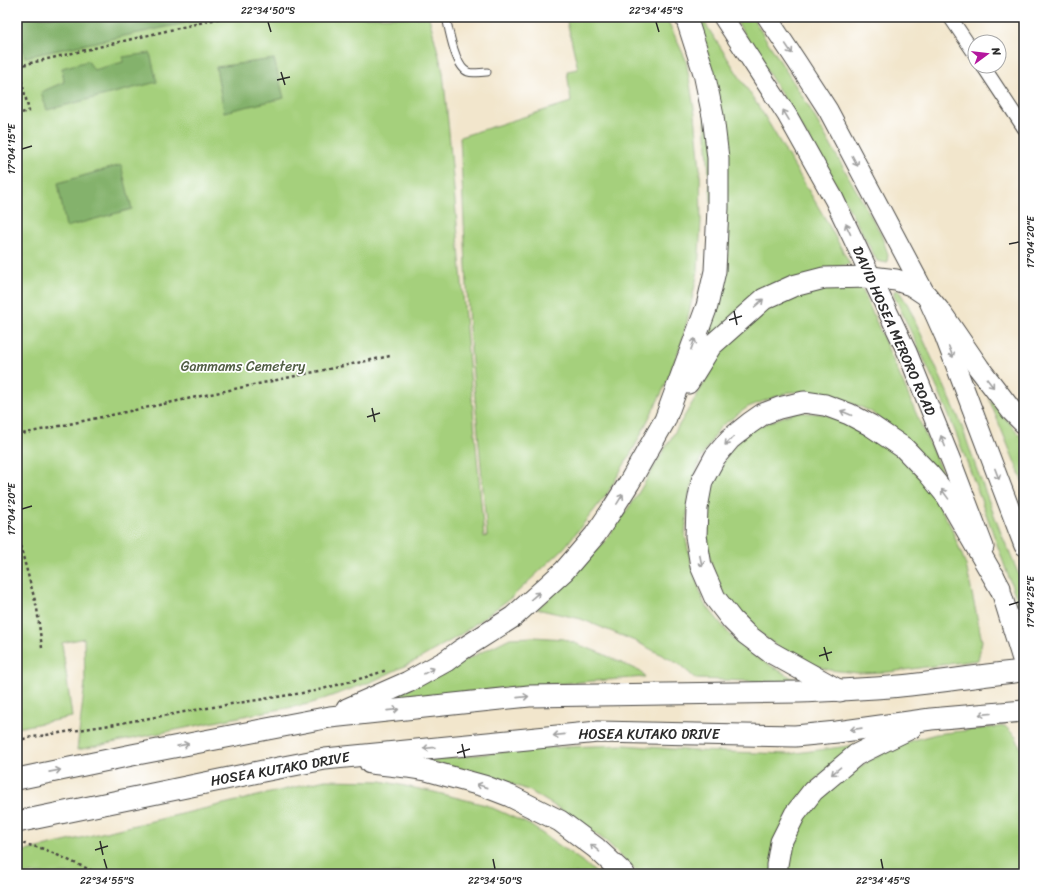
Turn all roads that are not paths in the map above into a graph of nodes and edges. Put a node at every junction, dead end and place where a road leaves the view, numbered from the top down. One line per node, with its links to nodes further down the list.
1 (446, 17): 7 (lane)
2 (686, 17): 12 (main road, one-way to 2)
3 (723, 17): 10 (main road, DAVID HOSEA MERORO ROAD, one-way to 3)
4 (767, 17): 11 (main road, one-way to 11)
5 (950, 17): 6 (street)
6 (967, 42)
7 (487, 72)
8 (988, 74): 9 (street)
9 (1024, 128)
10 (871, 277): 11 (main road); 12 (main road, one-way to 10); 15 (main road, DAVID HOSEA MERORO ROAD, one-way to 10)
11 (926, 295): 13 (main road, one-way to 13); 14 (main road, one-way to 14)
12 (665, 420): 20 (main road, one-way to 12)
13 (1024, 423)
14 (1024, 546)
15 (1000, 588): 16 (main road, DAVID HOSEA MERORO ROAD); 18 (main road, one-way to 18)
16 (1024, 666)
17 (1024, 671): 18 (main road)
18 (840, 691): 20 (main road, one-way to 18)
19 (1024, 711): 21 (main road, HOSEA KUTAKO DRIVE, one-way to 21)
20 (330, 717): 23 (main road, one-way to 20)
21 (931, 719): 22 (main road, HOSEA KUTAKO DRIVE, one-way to 22); 26 (main road, one-way to 26)
22 (325, 759): 24 (main road, HOSEA KUTAKO DRIVE); 25 (main road, one-way to 22)
23 (17, 779)
24 (17, 822)
25 (624, 874)
26 (777, 874)

